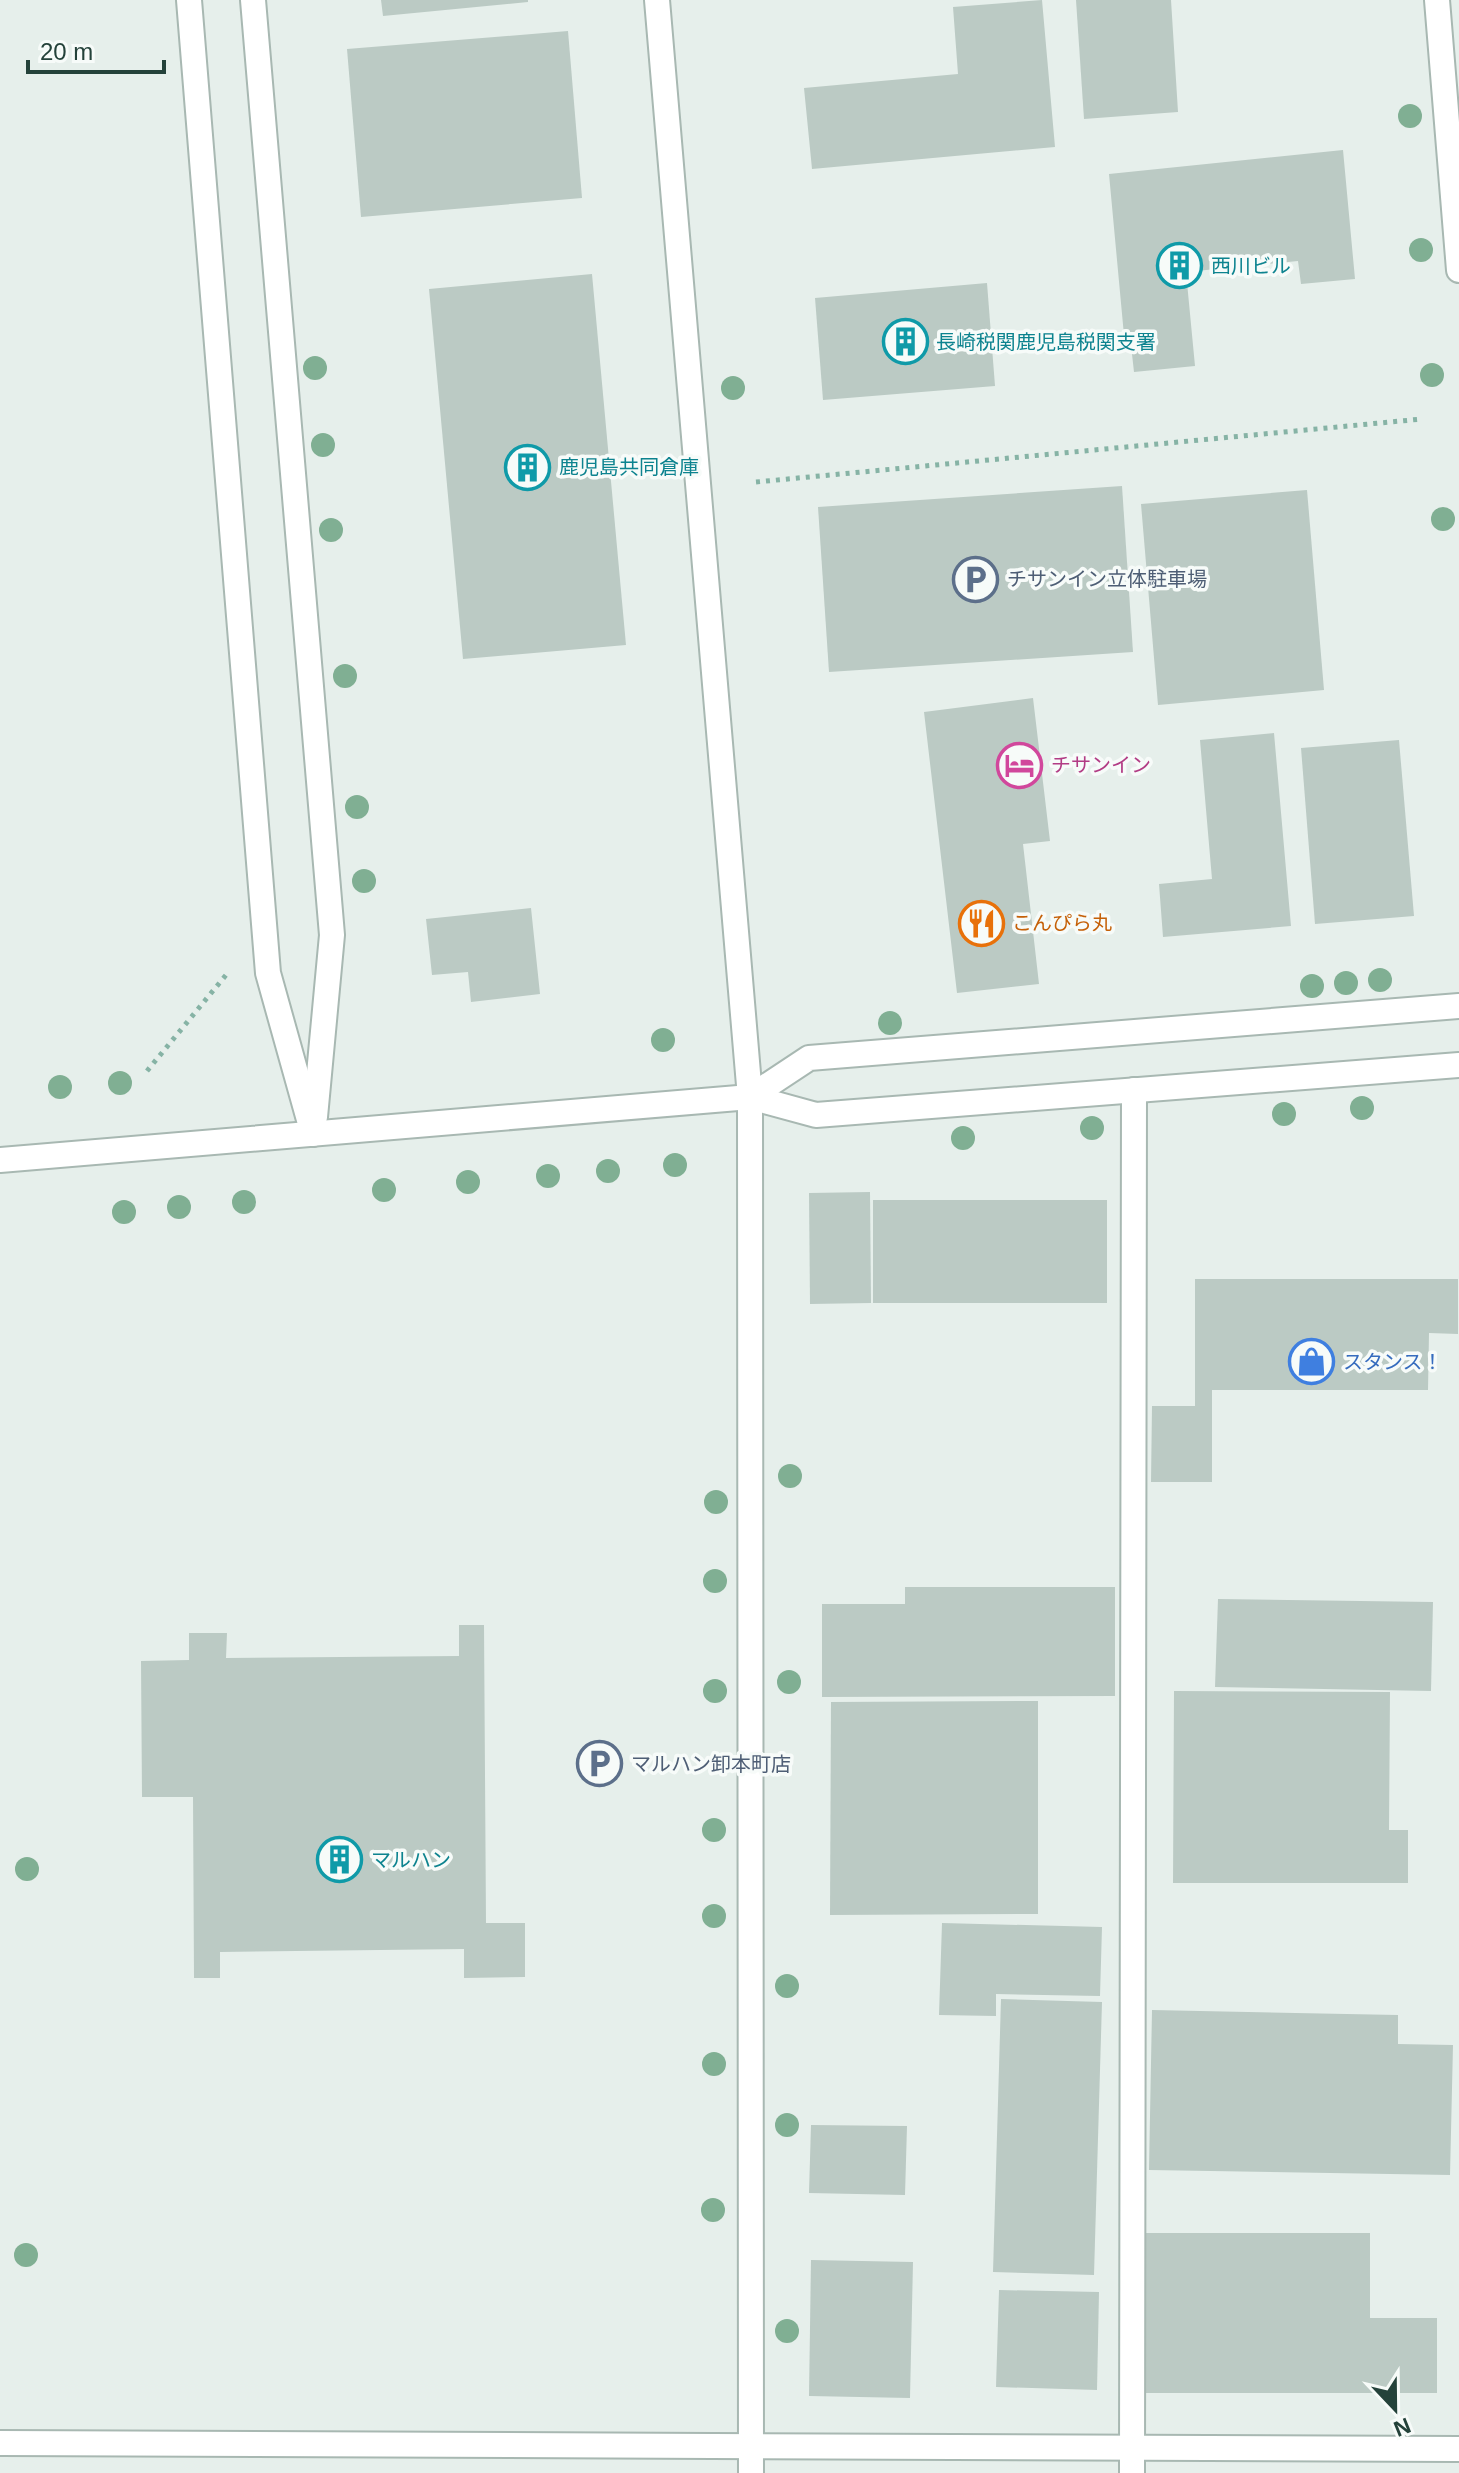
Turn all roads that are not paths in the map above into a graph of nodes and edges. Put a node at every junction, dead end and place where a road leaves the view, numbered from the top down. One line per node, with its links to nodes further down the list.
1 (189, 0): 10 (street)
2 (253, 0): 10 (street)
3 (657, 0): 9 (street)
4 (1437, 0): 5 (street)
5 (1459, 270)
6 (1459, 1006): 9 (street)
7 (1459, 1065): 8 (street)
8 (1134, 1090): 9 (street); 14 (street)
9 (750, 1097): 10 (street); 13 (street)
10 (313, 1134): 11 (street)
11 (0, 1160)
12 (0, 2443): 13 (street)
13 (751, 2446): 14 (street); 16 (street)
14 (1132, 2448): 15 (street); 17 (street)
15 (1459, 2449)
16 (751, 2473)
17 (1132, 2473)

